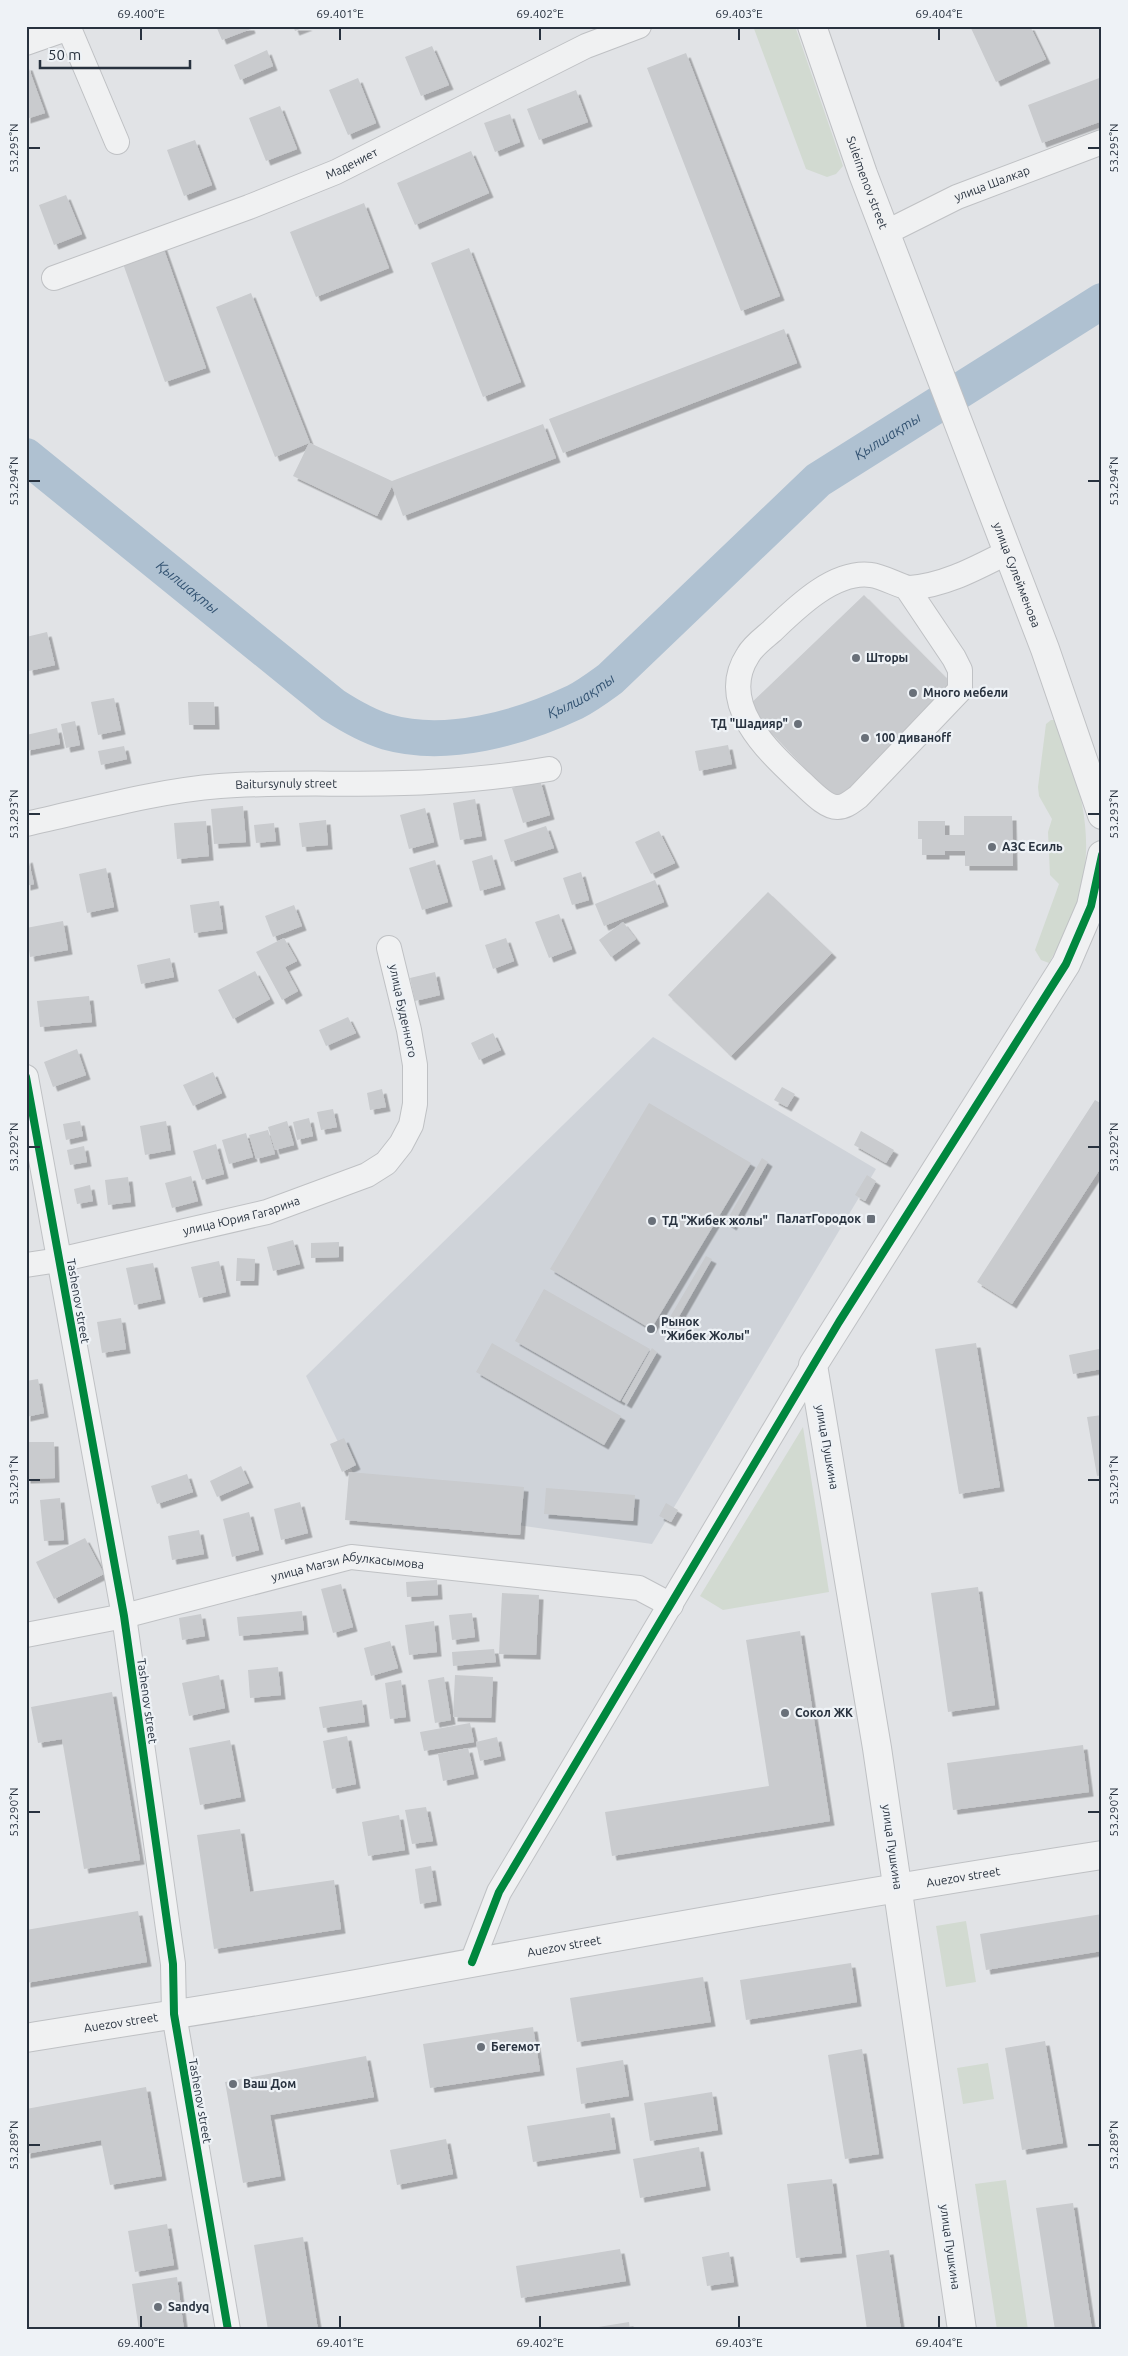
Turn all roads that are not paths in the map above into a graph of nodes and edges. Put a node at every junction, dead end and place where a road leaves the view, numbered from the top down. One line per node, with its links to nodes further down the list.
1 (639, 26): 8 (street, Мадениет)
2 (812, 26): 7 (street, Suleimenov street)
3 (68, 27): 4 (street); 5 (street)
4 (26, 42)
5 (117, 142)
6 (1102, 142): 7 (street, улица Шалкар)
7 (886, 233): 9 (street, Suleimenov street)
8 (54, 278)
9 (926, 338): 10 (street, улица Сулейменова)
10 (1008, 552): 11 (street); 13 (street, улица Сулейменова)
11 (907, 588): 11 (street)
12 (549, 769): 14 (street, Baitursynuly street)
13 (1102, 815)
14 (26, 824)
15 (1102, 855): 18 (street)
16 (1102, 926): 18 (street)
17 (389, 948): 20 (street, улица Буденного)
18 (1066, 964): 23 (street)
19 (26, 1077): 21 (street, Tashenov street)
20 (415, 1104): 21 (street, улица Юрия Гагарина)
21 (59, 1260): 22 (street, улица Юрия Гагарина); 25 (street, Tashenov street)
22 (26, 1265)
23 (813, 1365): 24 (street); 28 (street, улица Пушкина)
24 (671, 1605): 25 (street, улица Магзи Абулкасымова); 29 (street)
25 (124, 1616): 26 (street, улица Магзи Абулкасымова); 30 (street, Tashenov street)
26 (26, 1635)
27 (1102, 1855): 28 (street, Auezov street)
28 (898, 1887): 29 (street, Auezov street); 33 (street, улица Пушкина)
29 (472, 1962): 30 (street, Auezov street)
30 (174, 2014): 31 (street, Auezov street); 32 (street, Tashenov street)
31 (26, 2038)
32 (228, 2330)
33 (962, 2330)

